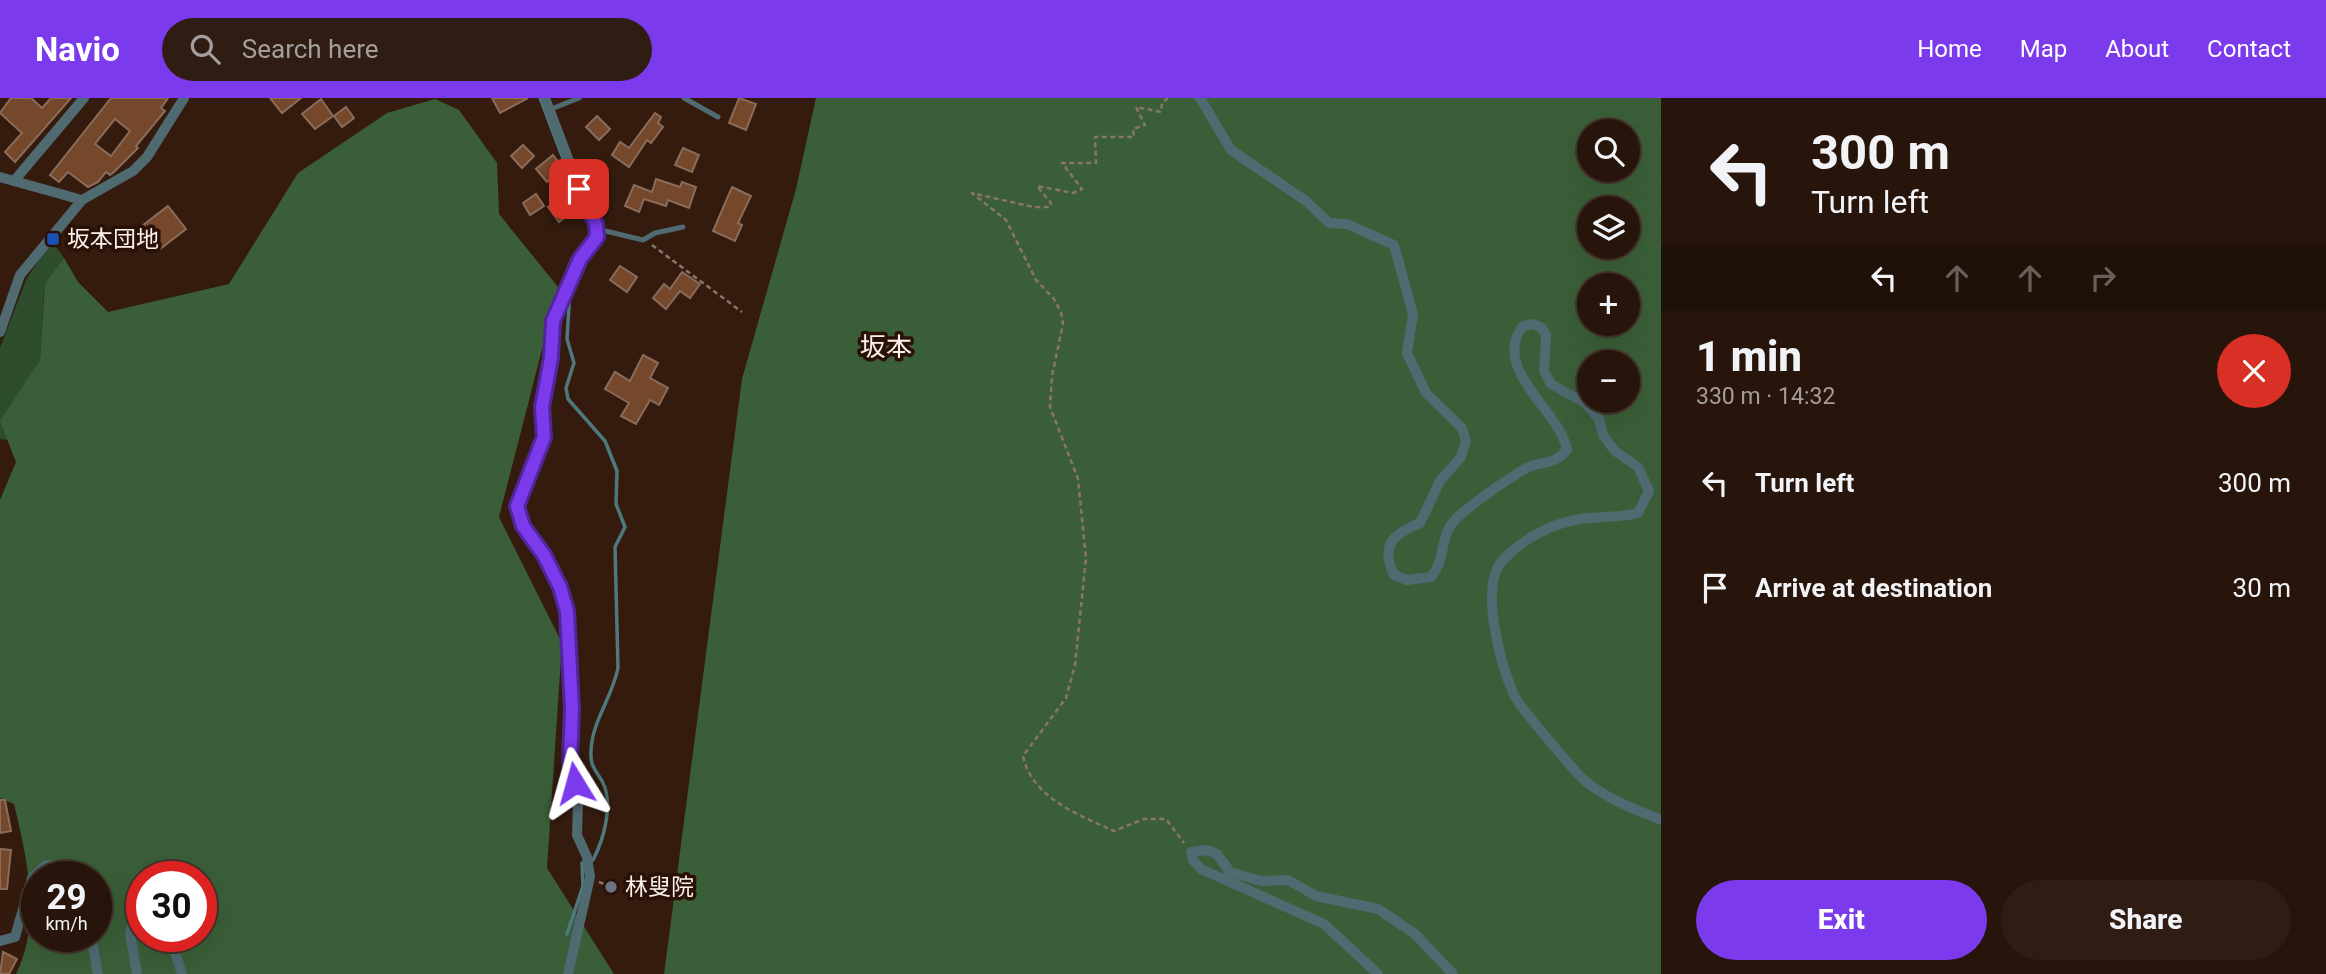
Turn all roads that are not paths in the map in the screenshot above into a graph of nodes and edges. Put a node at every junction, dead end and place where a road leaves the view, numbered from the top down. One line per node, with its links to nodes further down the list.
1 (84, 98): 10 (street)
2 (184, 98): 11 (street)
3 (545, 98): 7 (street)
4 (579, 98): 7 (lane)
5 (684, 98): 8 (lane)
6 (1200, 98): 15 (street)
7 (550, 110): 13 (street)
8 (718, 117)
9 (0, 177): 10 (street)
10 (14, 181): 11 (street)
11 (82, 200): 14 (street)
12 (682, 227): 13 (lane)
13 (597, 229): 24 (street)
14 (0, 332)
15 (1661, 820)
16 (21, 916): 17 (street)
17 (0, 941)
18 (94, 952): 21 (street)
19 (133, 952): 22 (street)
20 (175, 952): 23 (street)
21 (98, 974)
22 (137, 974)
23 (182, 974)
24 (568, 974)
25 (1378, 974): 26 (street)
26 (1454, 974)

